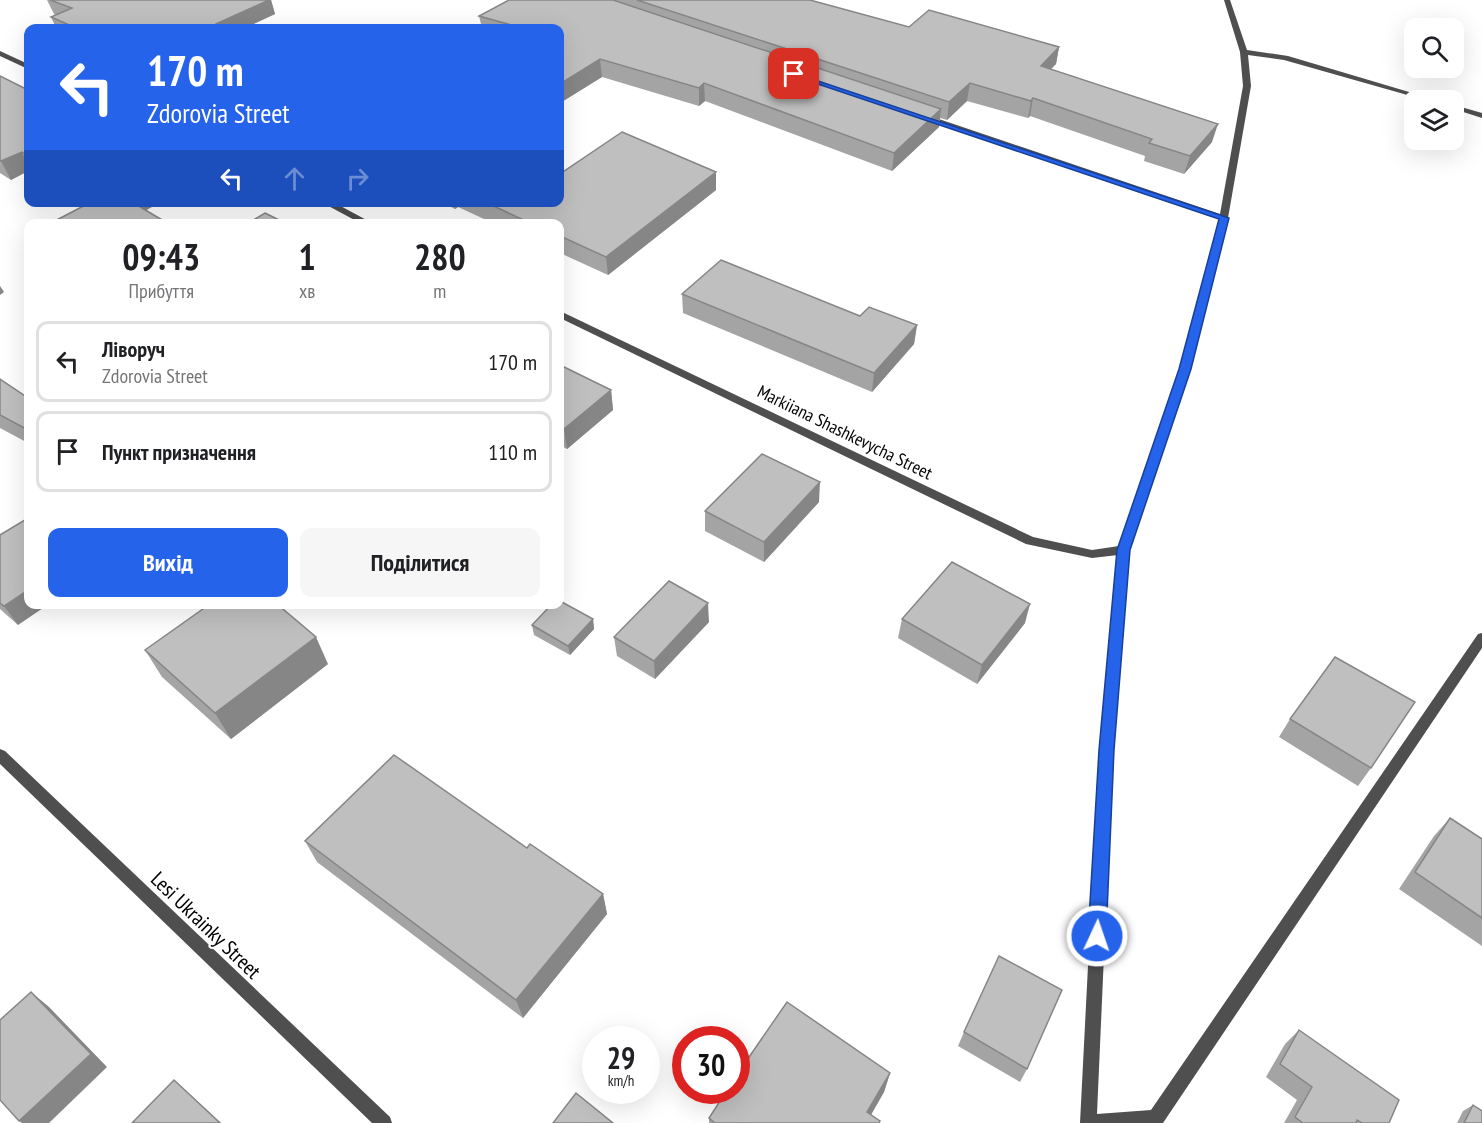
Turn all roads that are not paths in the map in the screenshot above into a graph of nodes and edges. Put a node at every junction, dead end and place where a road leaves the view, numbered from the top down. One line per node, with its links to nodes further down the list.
1 (1227, 0): 2 (street)
2 (1244, 52): 5 (street); 10 (street)
3 (0, 53): 4 (street)
4 (24, 65)
5 (1404, 92)
6 (1464, 110): 8 (street)
7 (918, 115): 10 (street)
8 (1482, 116)
9 (335, 207): 11 (street)
10 (1224, 218): 13 (street)
11 (360, 219)
12 (564, 316): 13 (street, Markiiana Shashkevycha Street)
13 (1124, 550): 18 (street)
14 (1482, 638): 16 (street)
15 (0, 755): 17 (street, Lesi Ukrainky Street)
16 (1158, 1120): 19 (street)
17 (384, 1123)
18 (1088, 1123)
19 (1095, 1123)

